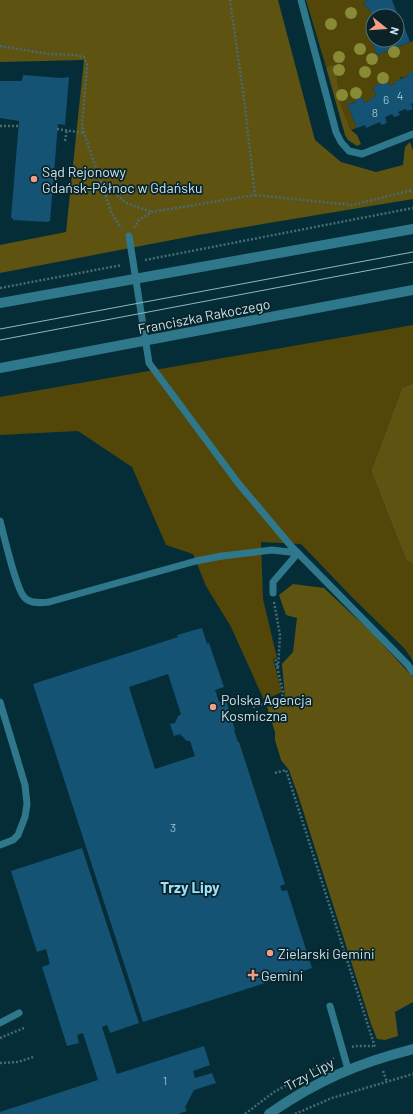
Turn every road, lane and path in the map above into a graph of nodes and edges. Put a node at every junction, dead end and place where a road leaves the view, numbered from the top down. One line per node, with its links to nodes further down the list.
1 (230, 0): 13 (path)
2 (301, 0): 9 (lane)
3 (0, 46): 8 (path)
4 (0, 126): 5 (path)
5 (19, 126)
6 (57, 128): 7 (path)
7 (66, 129): 8 (path); 10 (path)
8 (84, 133): 11 (path)
9 (413, 134)
10 (65, 141)
11 (100, 180): 15 (path); 17 (path)
12 (413, 190): 13 (path)
13 (255, 196): 15 (path)
14 (413, 208): 18 (path)
15 (152, 212): 17 (path)
16 (413, 229): 22 (main road)
17 (129, 236): 25 (lane)
18 (141, 261)
19 (126, 264): 20 (path)
20 (0, 288)
21 (413, 290): 23 (main road, Franciszka Rakoczego)
22 (0, 303)
23 (0, 368)
24 (0, 521): 25 (lane)
25 (298, 553): 26 (lane); 29 (lane)
26 (273, 593): 28 (path)
27 (275, 658): 28 (path)
28 (278, 669): 31 (path)
29 (413, 672)
30 (0, 702): 33 (lane)
31 (254, 707)
32 (275, 773): 39 (path)
33 (0, 845)
34 (330, 1006): 43 (lane, Trzy Lipy)
35 (19, 1013): 36 (lane)
36 (0, 1022)
37 (24, 1028): 38 (path)
38 (0, 1038)
39 (375, 1046)
40 (413, 1049): 43 (main road)
41 (33, 1057): 42 (path)
42 (0, 1063)
43 (348, 1069): 45 (main road, Trzy Lipy)
44 (413, 1074): 46 (path)
45 (269, 1114)
46 (294, 1114)

